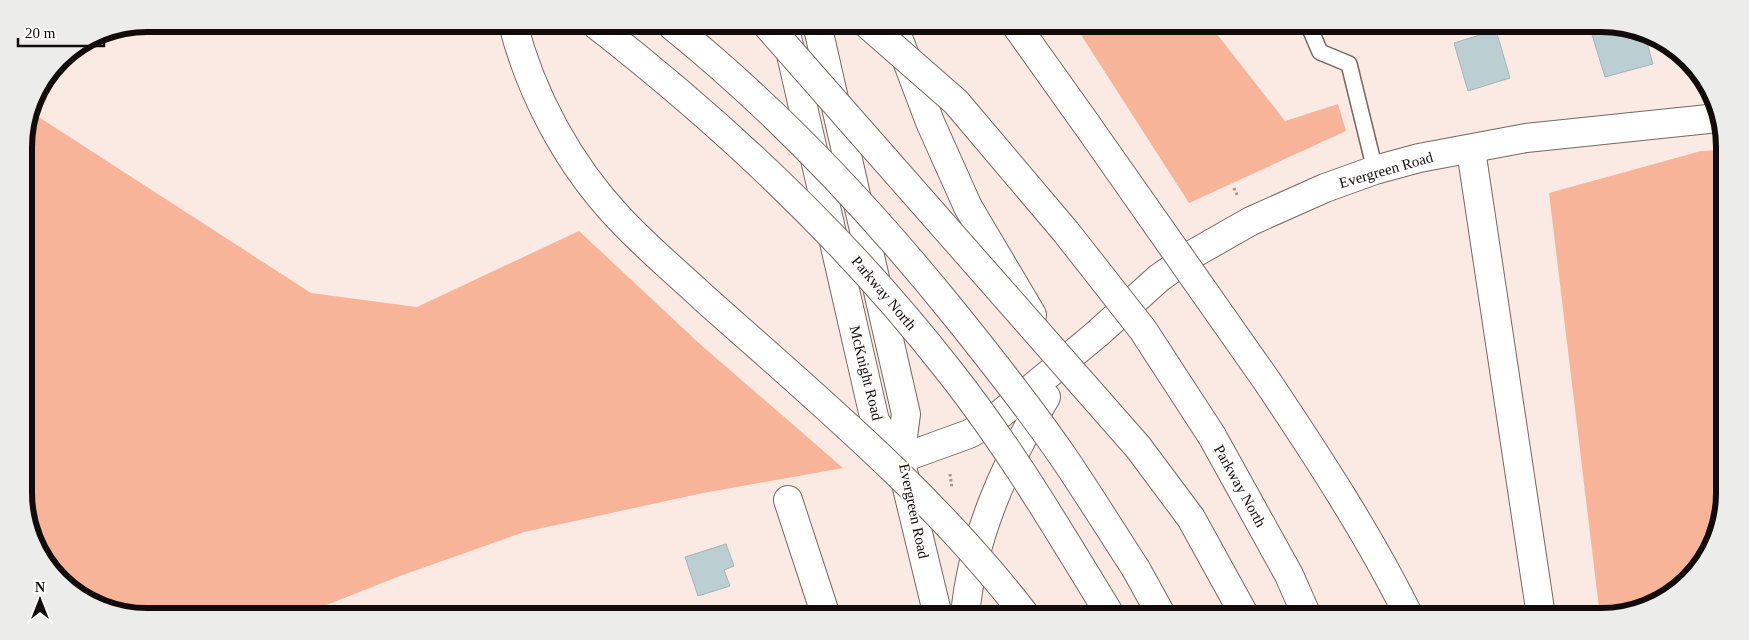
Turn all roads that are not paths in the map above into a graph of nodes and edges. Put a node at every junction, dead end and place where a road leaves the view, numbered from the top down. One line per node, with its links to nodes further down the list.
1 (877, 32): 24 (main road, Parkway North, bridge)
2 (896, 32): 15 (main road, bridge)
3 (1022, 32): 25 (main road, bridge)
4 (1312, 32): 13 (lane)
5 (516, 33): 20 (main road, bridge)
6 (606, 33): 21 (main road, Parkway North, bridge)
7 (681, 33): 22 (main road, bridge)
8 (774, 33): 15 (main road, bridge)
9 (786, 33): 16 (main road, McKnight Road)
10 (819, 33): 16 (main road, McKnight Road)
11 (1713, 119): 12 (main road, Evergreen Road)
12 (1471, 150): 13 (main road, Evergreen Road); 26 (main road)
13 (1374, 170): 14 (main road, Evergreen Road)
14 (1097, 334): 16 (main road, Evergreen Road); 19 (main road, Evergreen Road)
15 (1053, 350): 23 (main road, bridge)
16 (900, 458): 18 (main road, Evergreen Road)
17 (788, 500): 27 (main road)
18 (936, 607)
19 (967, 607)
20 (1019, 607)
21 (1105, 607)
22 (1157, 607)
23 (1240, 607)
24 (1303, 607)
25 (1404, 607)
26 (1540, 607)
27 (823, 608)

